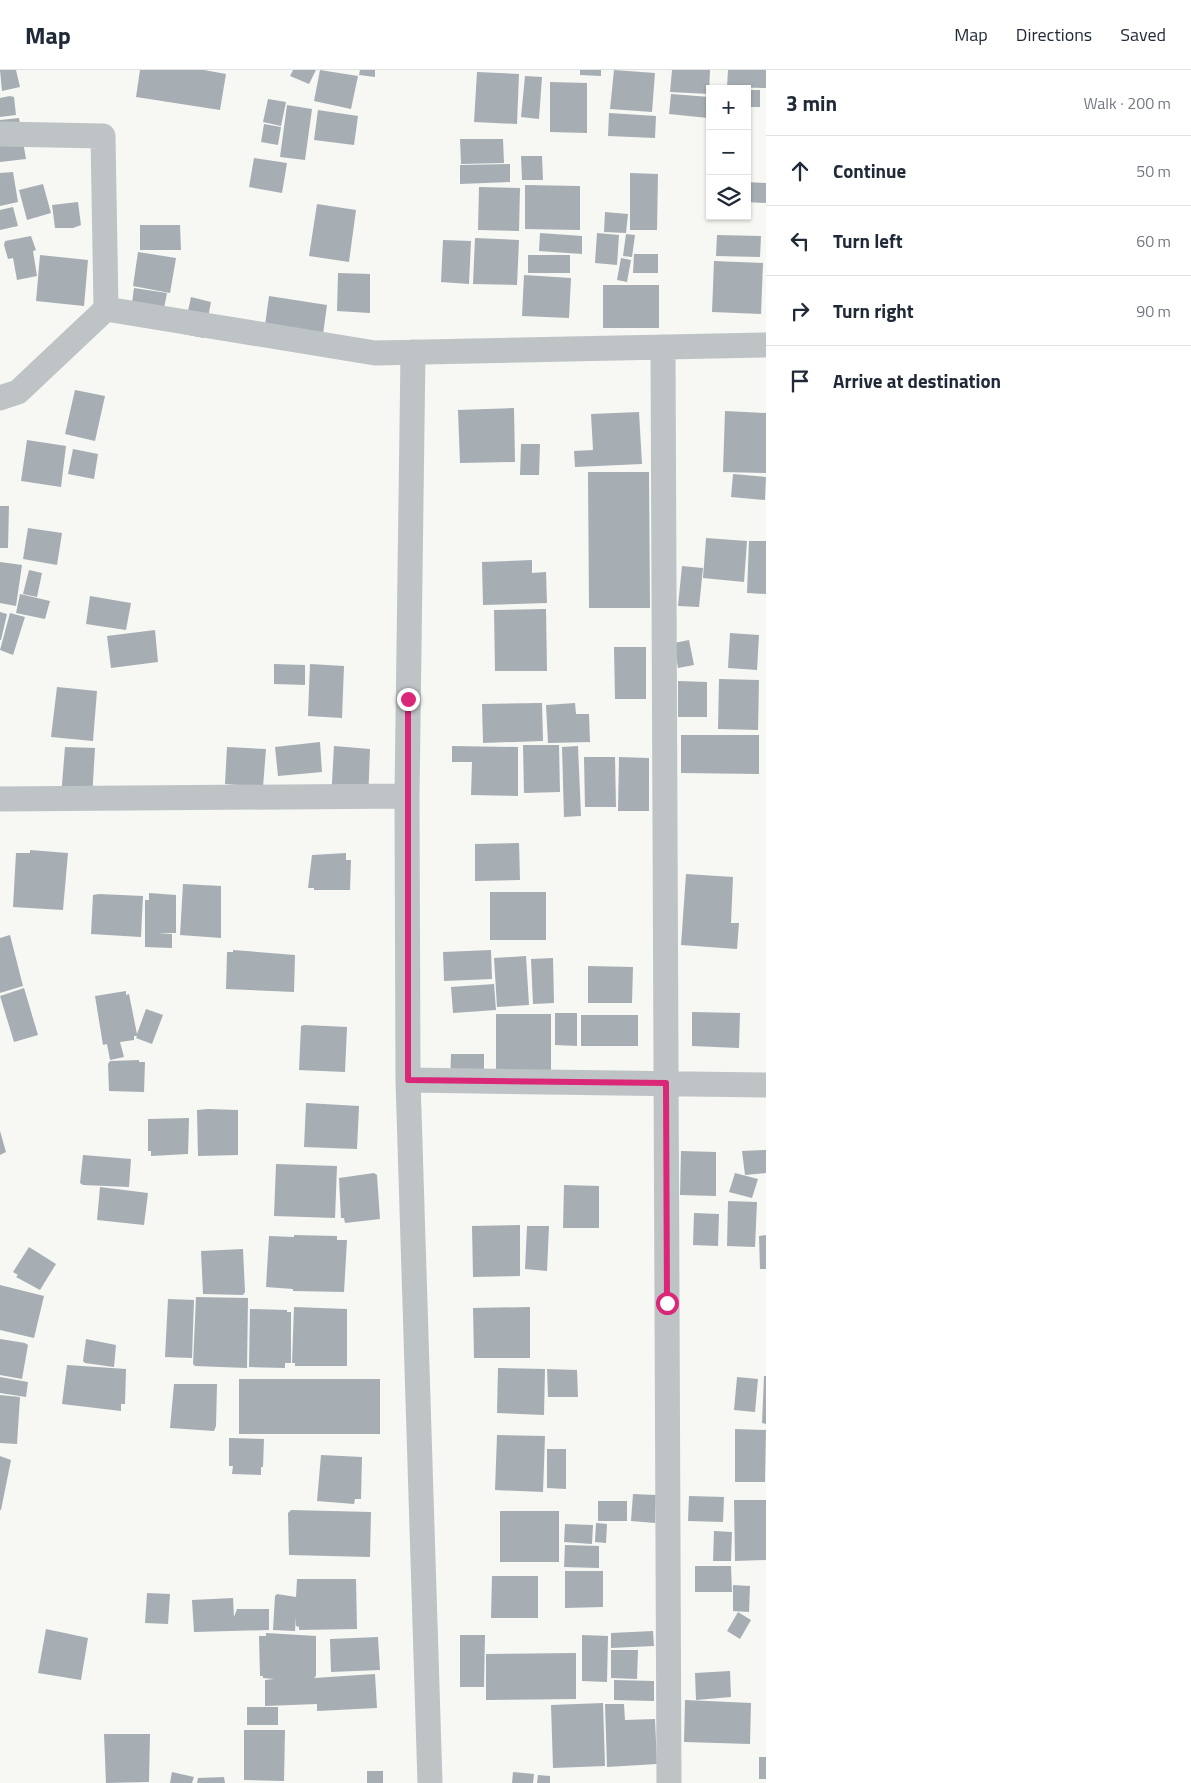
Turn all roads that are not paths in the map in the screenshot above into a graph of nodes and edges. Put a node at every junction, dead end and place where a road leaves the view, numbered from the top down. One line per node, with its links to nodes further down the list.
1 (0, 134): 2 (street)
2 (106, 309): 5 (street); 6 (street)
3 (766, 345): 4 (street)
4 (663, 347): 5 (street); 10 (street)
5 (413, 352): 7 (street)
6 (0, 398)
7 (407, 796): 8 (street); 9 (street)
8 (0, 799)
9 (408, 1080): 10 (street); 12 (street)
10 (666, 1083): 11 (street); 13 (street)
11 (766, 1085)
12 (430, 1783)
13 (669, 1783)

